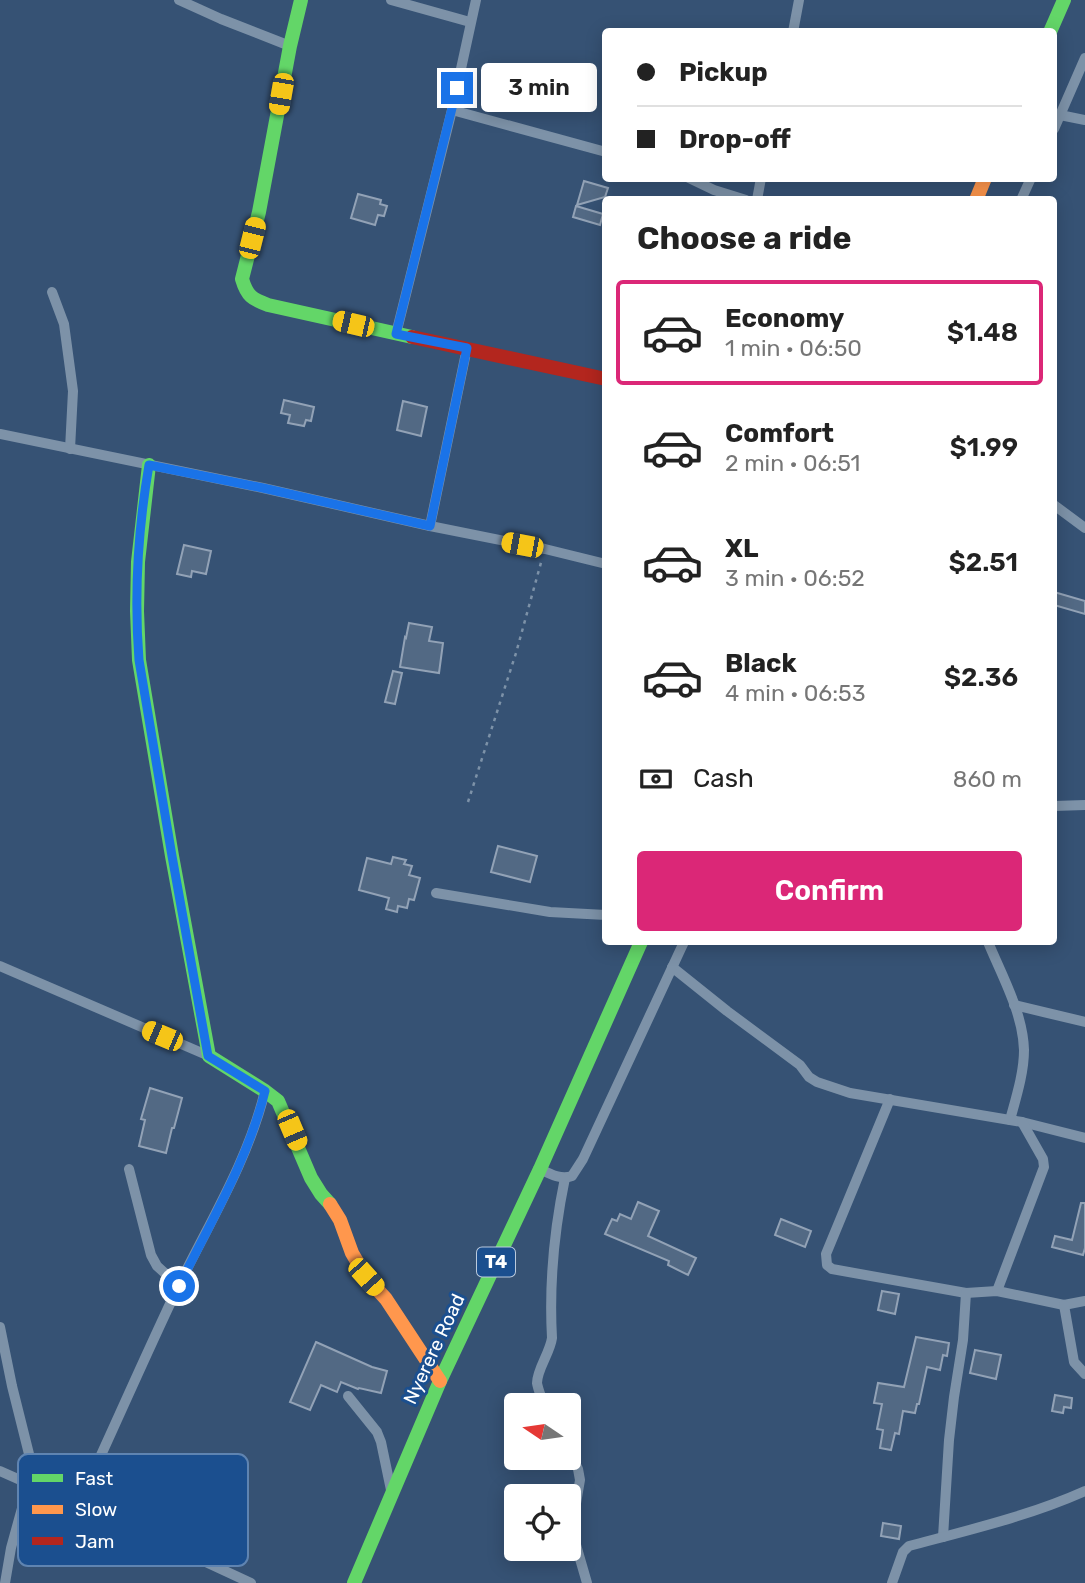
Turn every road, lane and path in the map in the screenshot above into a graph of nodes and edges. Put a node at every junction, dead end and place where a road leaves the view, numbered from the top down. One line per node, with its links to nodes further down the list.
1 (179, 0): 10 (street)
2 (301, 0): 10 (main road)
3 (391, 0): 7 (street)
4 (476, 0): 7 (street)
5 (800, 0): 8 (street)
6 (1064, 0): 9 (main road)
7 (470, 22): 12 (street)
8 (794, 28)
9 (1052, 28)
10 (289, 46): 20 (main road)
11 (1085, 58): 13 (street)
12 (452, 110): 16 (street); 20 (street)
13 (1060, 115): 14 (street); 15 (street)
14 (1085, 120)
15 (1057, 122)
16 (602, 151)
17 (698, 182): 18 (street)
18 (734, 196)
19 (52, 292): 24 (street)
20 (396, 334): 21 (main road)
21 (467, 348): 22 (main road); 27 (street)
22 (602, 378)
23 (0, 434): 24 (street)
24 (70, 449): 25 (street)
25 (149, 465): 27 (street); 43 (main road)
26 (1057, 507): 28 (street)
27 (430, 526): 29 (street)
28 (1085, 528)
29 (545, 550): 30 (street); 31 (path)
30 (602, 563)
31 (468, 802)
32 (1085, 805): 33 (street)
33 (1057, 806)
34 (436, 893): 35 (street)
35 (602, 915)
36 (640, 945): 49 (main road, Nyerere Road / T4)
37 (683, 945): 40 (street)
38 (989, 945): 41 (street)
39 (0, 966): 43 (street)
40 (672, 967): 45 (street); 50 (street)
41 (1014, 1005): 42 (street); 46 (street)
42 (1085, 1022)
43 (208, 1056): 44 (main road)
44 (265, 1091): 51 (street); 58 (main road)
45 (890, 1100): 46 (street); 53 (street)
46 (1016, 1121): 47 (street); 52 (street)
47 (1085, 1138)
48 (129, 1169): 51 (street)
49 (540, 1169): 50 (street); 58 (main road, Nyerere Road / T4)
50 (565, 1178): 59 (street)
51 (179, 1286): 62 (street)
52 (997, 1291): 53 (street); 55 (street)
53 (966, 1293): 69 (street)
54 (1085, 1301): 55 (street)
55 (1064, 1305): 57 (street)
56 (0, 1326): 61 (street)
57 (1085, 1374)
58 (440, 1381): 67 (main road, Nyerere Road / T4)
59 (540, 1393)
60 (348, 1396): 67 (street)
61 (26, 1454)
62 (102, 1454)
63 (578, 1470): 74 (street)
64 (0, 1471): 65 (street)
65 (18, 1479)
66 (1085, 1490): 69 (street)
67 (392, 1492): 73 (main road, Nyerere Road / T4)
68 (18, 1528): 72 (street)
69 (943, 1537): 75 (street)
70 (212, 1566): 71 (street)
71 (245, 1582)
72 (5, 1583)
73 (354, 1583)
74 (587, 1583)
75 (892, 1583)

